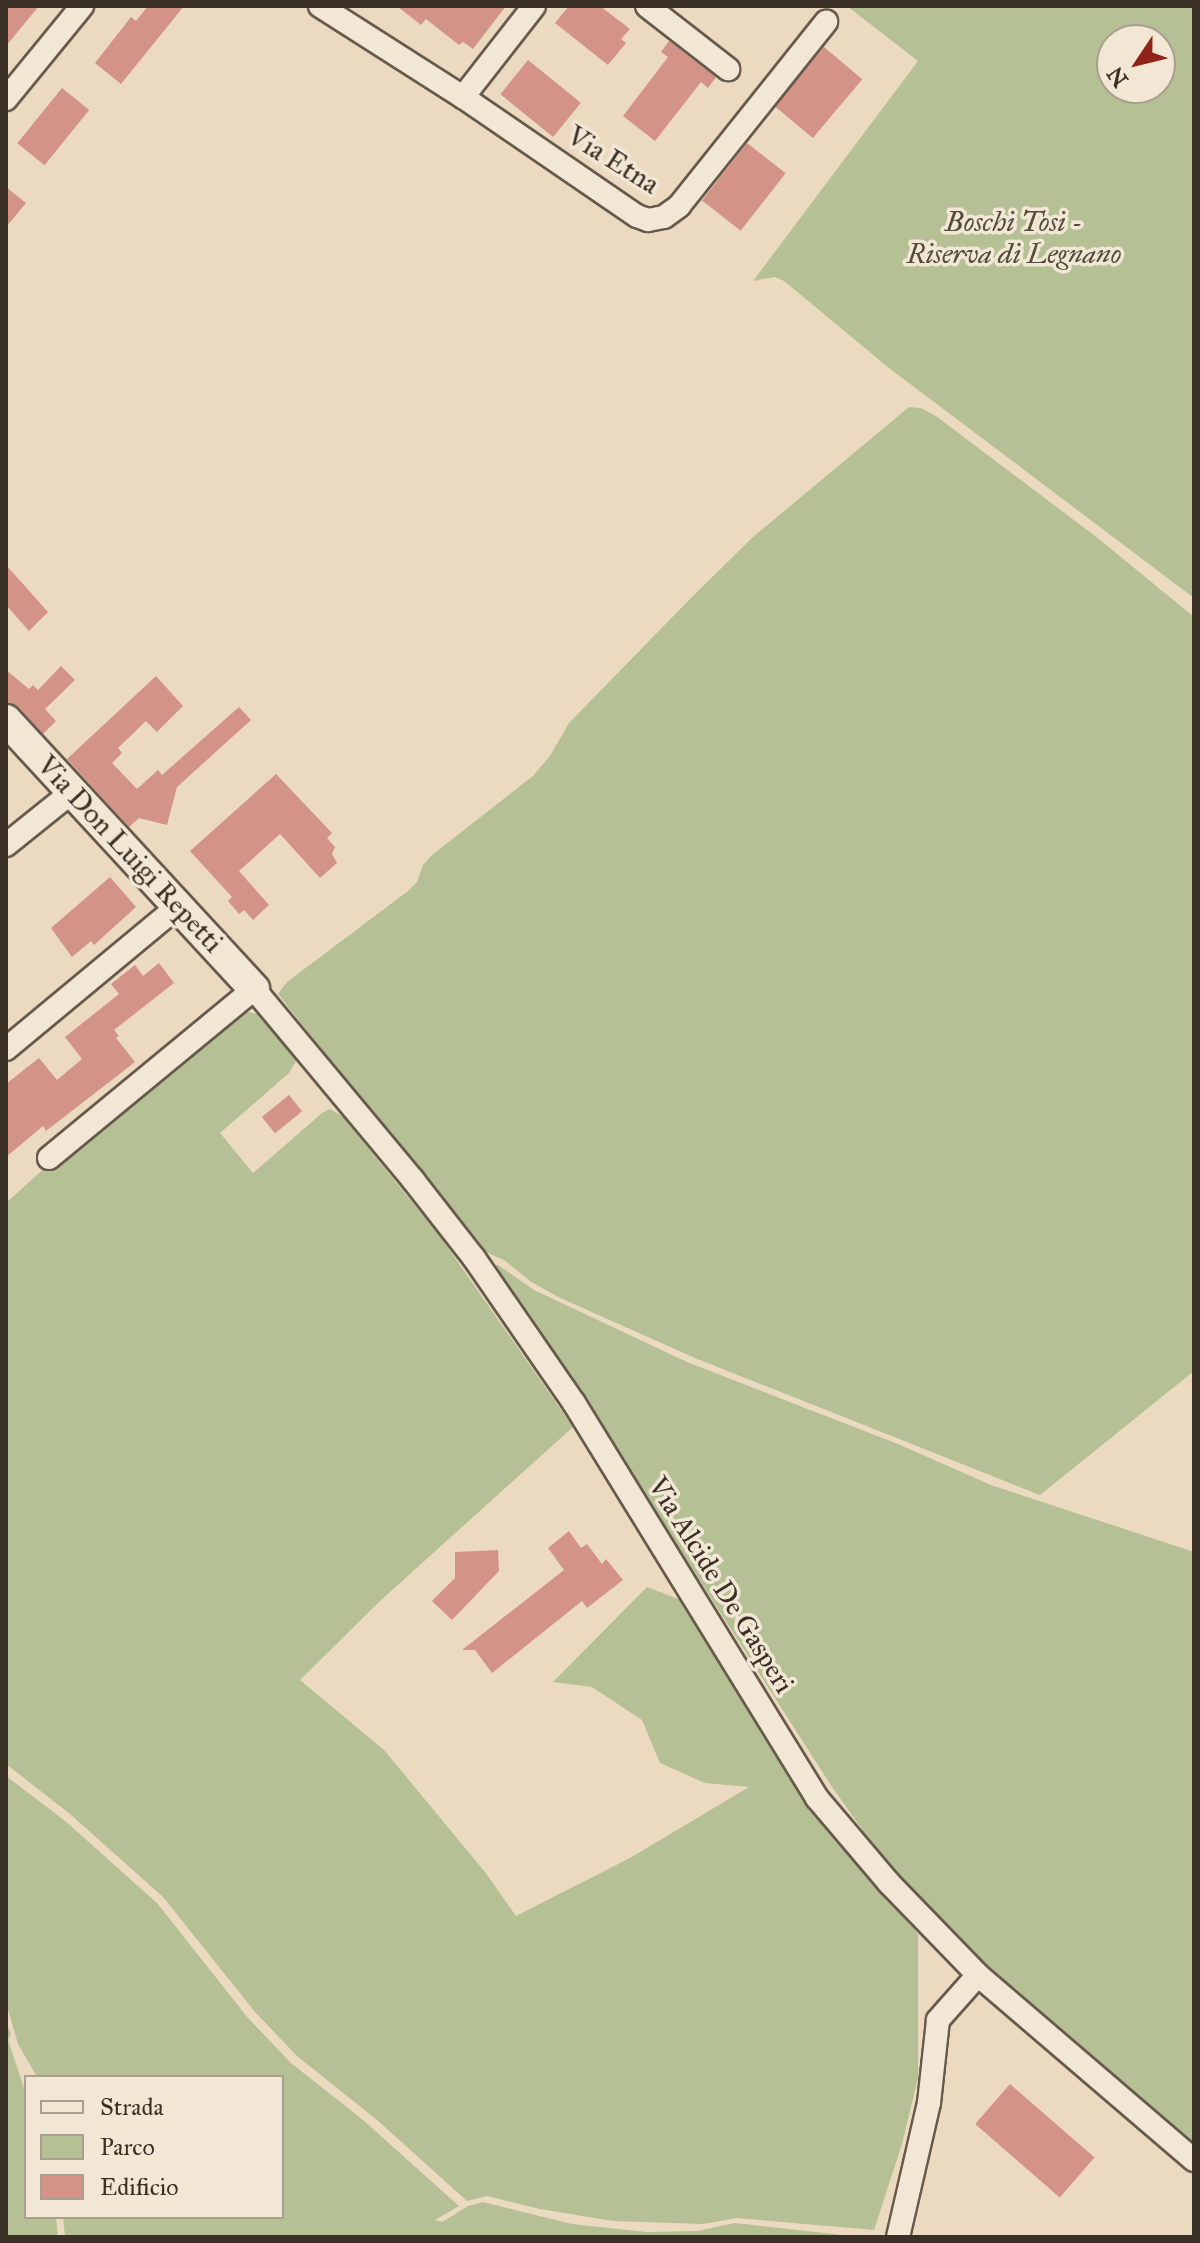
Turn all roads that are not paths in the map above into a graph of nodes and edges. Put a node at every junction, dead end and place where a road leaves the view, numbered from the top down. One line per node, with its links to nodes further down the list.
1 (82, 6): 8 (street)
2 (320, 6): 7 (street, Via Etna)
3 (534, 6): 7 (street)
4 (647, 6): 6 (street)
5 (826, 22): 7 (street, Via Etna)
6 (728, 69)
7 (463, 97)
8 (6, 99)
9 (6, 720): 10 (street, Via Don Luigi Repetti)
10 (72, 792): 11 (street); 12 (street, Via Don Luigi Repetti)
11 (6, 845)
12 (178, 906): 13 (street, Via Don Luigi Repetti); 14 (street)
13 (254, 989): 15 (street); 16 (street, Via Alcide De Gasperi)
14 (6, 1049)
15 (49, 1158)
16 (978, 1975): 17 (street, Via Alcide De Gasperi); 18 (street)
17 (1194, 2160)
18 (898, 2237)

